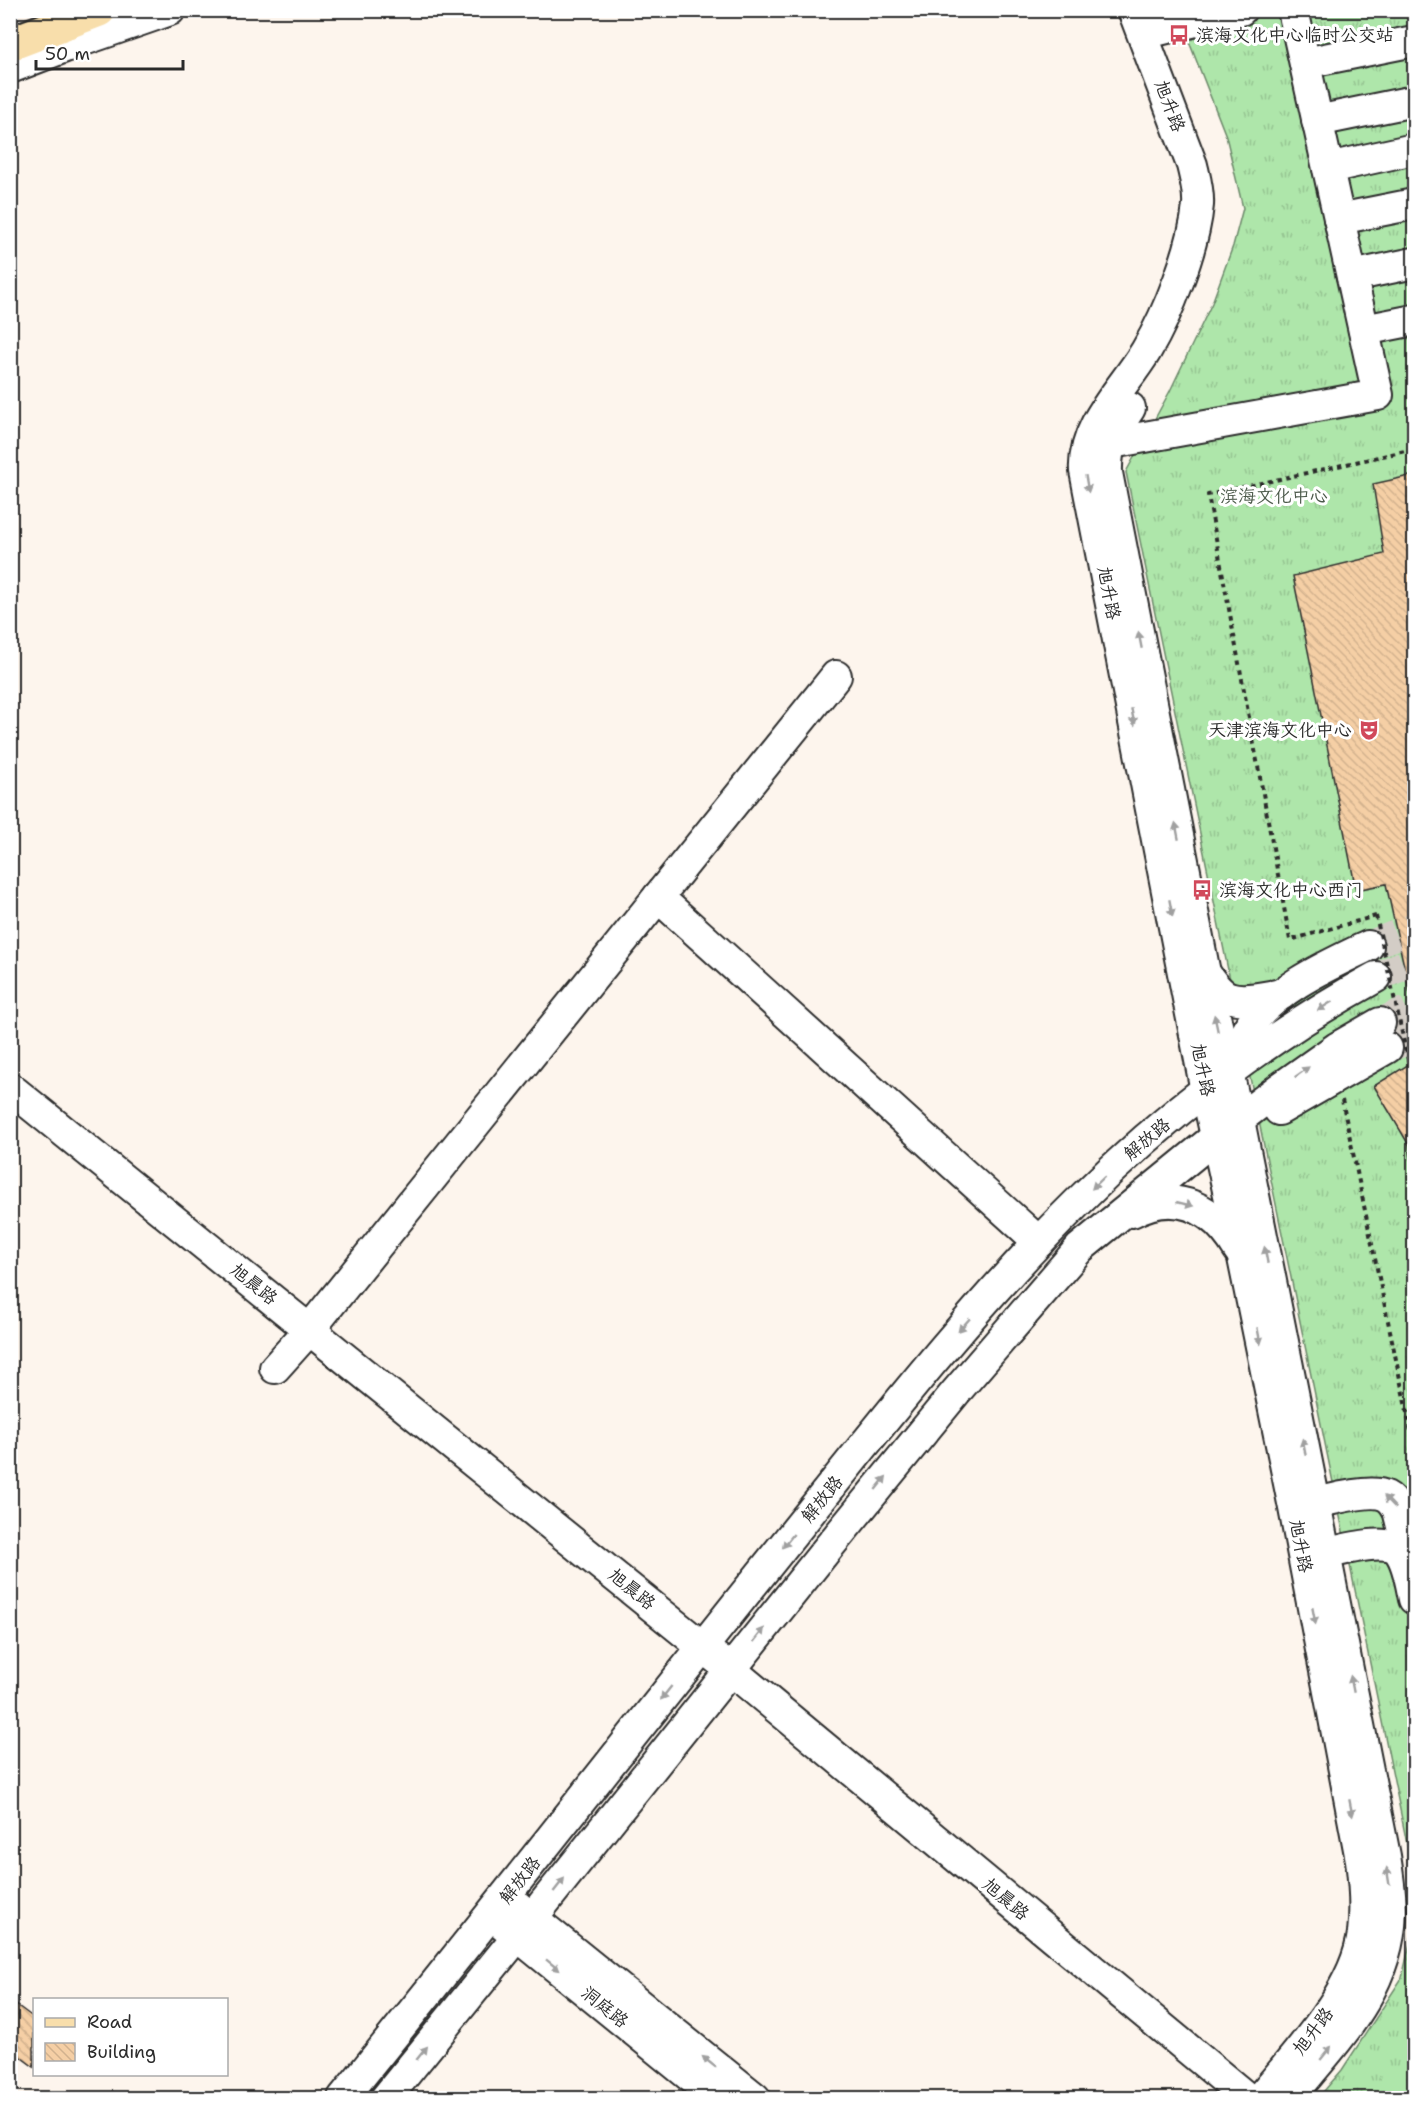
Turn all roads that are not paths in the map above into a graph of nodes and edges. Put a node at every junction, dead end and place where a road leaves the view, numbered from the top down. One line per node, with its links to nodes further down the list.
1 (99, 10): 6 (main road)
2 (170, 10): 9 (street)
3 (1241, 10): 5 (street)
4 (1294, 11): 8 (street)
5 (1152, 23): 20 (street, 旭升路)
6 (25, 38)
7 (1414, 42): 8 (street)
8 (1305, 63): 11 (street)
9 (10, 68)
10 (1414, 100): 11 (street)
11 (1317, 121): 13 (street)
12 (1414, 149): 13 (street)
13 (1328, 168): 15 (street)
14 (1414, 204): 15 (street)
15 (1338, 219): 17 (street)
16 (1414, 263): 17 (street)
17 (1352, 276): 19 (street)
18 (1414, 320): 19 (street)
19 (1364, 330): 20 (street)
20 (1097, 446): 24 (street, 旭升路, one-way to 20); 28 (street, 旭升路, one-way to 28)
21 (836, 676): 22 (street)
22 (658, 897): 32 (street); 34 (street)
23 (1368, 946): 26 (street)
24 (1205, 973): 26 (street); 28 (street, 旭升路, one-way to 24)
25 (1376, 977): 28 (street, 解放路, one-way to 28)
26 (1282, 994): 28 (street)
27 (1394, 1050): 30 (street, one-way to 27)
28 (1217, 1083): 30 (street, 旭升路); 32 (street, 解放路, one-way to 32)
29 (10, 1088): 34 (street, 旭晨路)
30 (1228, 1128): 31 (street, 解放路); 33 (street, 旭升路); 36 (street, 旭升路, one-way to 30)
31 (1111, 1223): 33 (street, one-way to 33); 41 (street, 解放路, one-way to 31)
32 (1039, 1242): 40 (street, 解放路, one-way to 40)
33 (1243, 1258): 36 (street, 旭升路, one-way to 36)
34 (309, 1329): 35 (street); 40 (street, 旭晨路)
35 (275, 1368)
36 (1305, 1506): 37 (street, 旭升路); 38 (street, one-way to 36)
37 (1315, 1557): 39 (street); 49 (street, 旭升路, one-way to 49); 50 (street, 旭升路, one-way to 37)
38 (1414, 1576)
39 (1414, 1599)
40 (702, 1647): 41 (street, 旭晨路); 42 (street, 解放路, one-way to 42)
41 (731, 1670): 43 (street, 解放路, one-way to 41); 48 (street, 旭晨路)
42 (499, 1906): 43 (street, 洞庭路); 44 (street, 解放路)
43 (525, 1927): 45 (street, 解放路, one-way to 43); 46 (street, 洞庭路, one-way to 46); 47 (street, one-way to 43)
44 (343, 2098)
45 (386, 2098)
46 (717, 2098)
47 (755, 2098)
48 (1246, 2098)
49 (1260, 2098)
50 (1289, 2098)

